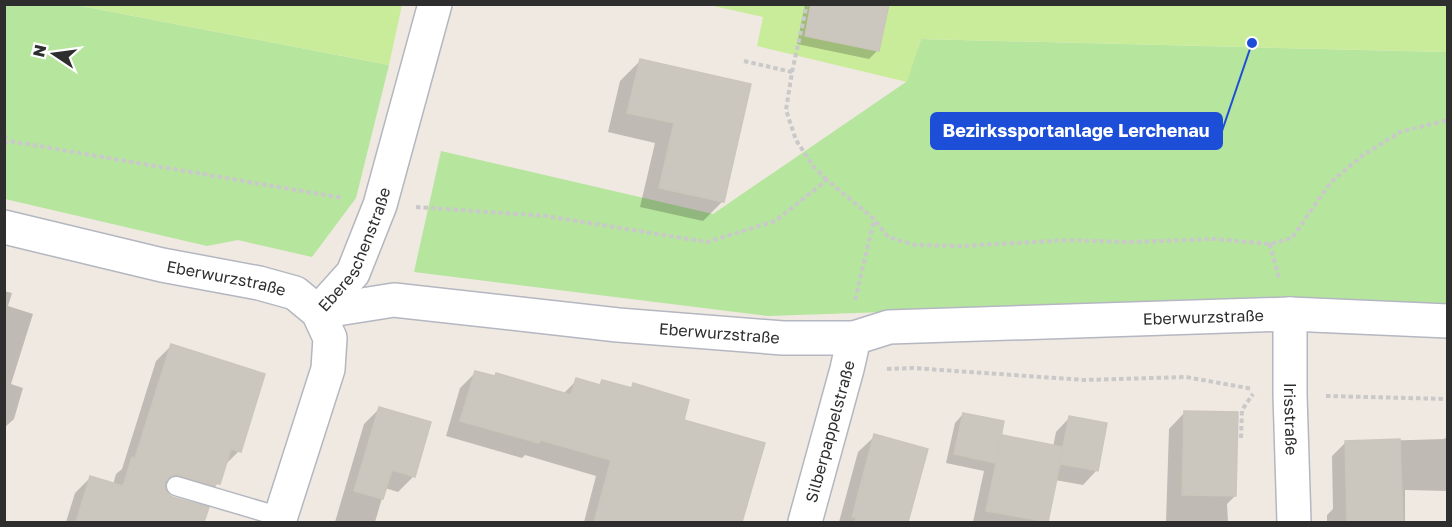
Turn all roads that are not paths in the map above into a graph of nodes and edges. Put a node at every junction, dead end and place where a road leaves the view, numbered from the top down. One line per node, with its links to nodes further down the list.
1 (435, 4): 3 (street, Ebereschenstraße)
2 (4, 227): 3 (street, Eberwurzstraße)
3 (318, 312): 6 (street, Eberwurzstraße); 8 (street, Ebereschenstraße)
4 (1290, 314): 5 (street, Eberwurzstraße); 6 (street, Eberwurzstraße); 10 (street, Irisstraße)
5 (1448, 321)
6 (854, 338): 9 (street, Silberpappelstraße)
7 (176, 486): 8 (lane)
8 (280, 520)
9 (805, 522)
10 (1294, 522)

